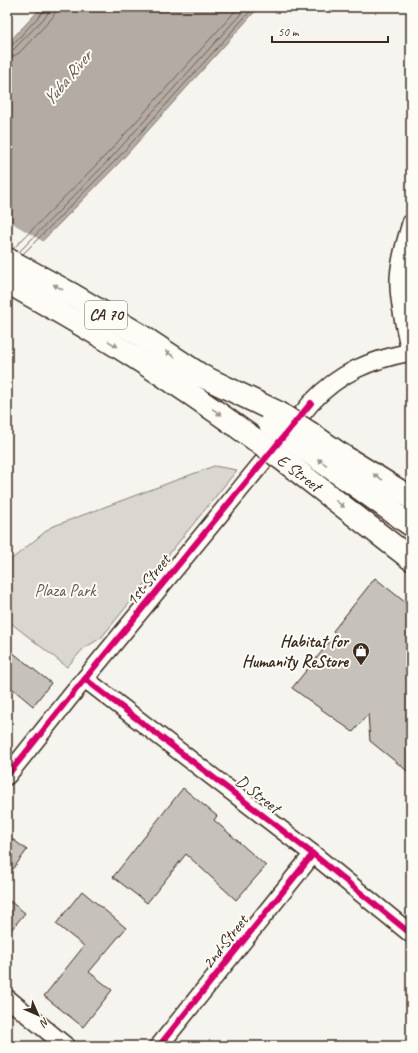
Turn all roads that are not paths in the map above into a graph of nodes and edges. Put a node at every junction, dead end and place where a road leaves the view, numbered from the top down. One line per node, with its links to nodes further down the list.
1 (411, 223): 4 (street)
2 (7, 259): 5 (highway, E Street / CA 70, one-way to 2, bridge)
3 (7, 282): 5 (highway, E Street / CA 70, one-way to 5, bridge)
4 (410, 352): 9 (street, 1st Street)
5 (299, 448): 6 (highway, one-way to 5); 7 (highway, E Street / CA 70, one-way to 5); 8 (highway, E Street / CA 70, one-way to 8)
6 (411, 498)
7 (411, 525)
8 (411, 559)
9 (85, 679): 10 (street, 1st Street); 11 (street, D Street)
10 (7, 776)
11 (313, 854): 12 (street, D Street); 15 (street, 2nd Street)
12 (411, 934)
13 (7, 998): 14 (street)
14 (66, 1046)
15 (159, 1046)

